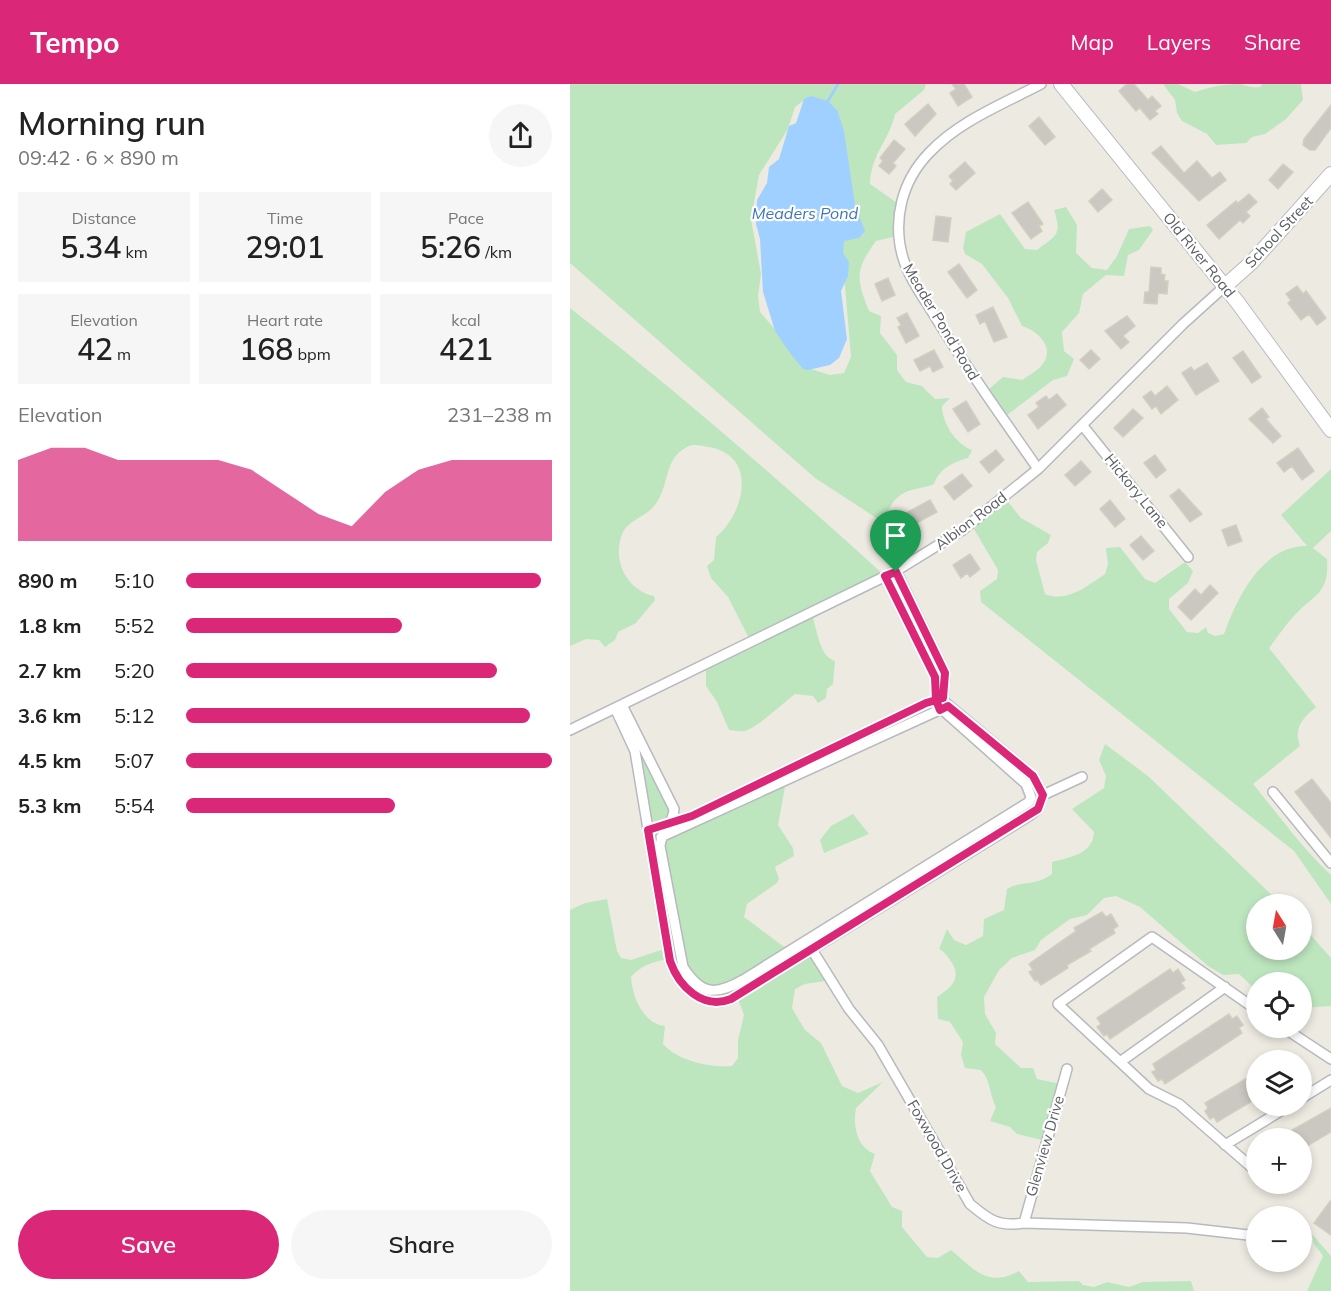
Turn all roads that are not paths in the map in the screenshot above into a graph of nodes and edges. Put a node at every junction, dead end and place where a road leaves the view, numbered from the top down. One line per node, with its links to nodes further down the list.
1 (1041, 84): 7 (street, Meader Pond Road)
2 (1061, 84): 4 (main road, Old River Road)
3 (1331, 174): 4 (main road, School Street)
4 (1224, 287): 5 (street, Albion Road); 6 (main road, Old River Road)
5 (1083, 426): 7 (street, Albion Road); 8 (street, Hickory Lane)
6 (1331, 430)
7 (1038, 469): 9 (street, Albion Road)
8 (1188, 557)
9 (896, 572): 10 (street, Albion Road); 11 (street)
10 (885, 576): 11 (street); 12 (street, Albion Road)
11 (942, 704): 16 (street); 17 (street); 19 (street); 21 (street)
12 (619, 706): 13 (street, Albion Road); 17 (street); 18 (street)
13 (570, 730)
14 (1082, 777): 16 (street)
15 (1273, 792): 20 (street)
16 (1043, 795): 22 (street)
17 (668, 826): 18 (street); 19 (street)
18 (649, 835): 19 (street); 27 (street)
19 (661, 837): 25 (street)
20 (1331, 863)
21 (893, 888): 22 (street); 23 (street)
22 (899, 896): 24 (street)
23 (807, 940): 24 (street, Foxwood Drive); 25 (street)
24 (812, 949): 27 (street); 38 (street, Foxwood Drive)
25 (733, 986): 27 (street)
26 (1224, 987): 28 (street); 31 (street); 31 (street)
27 (739, 995)
28 (1246, 1002)
29 (1299, 1038): 30 (street)
30 (1331, 1059)
31 (1120, 1062): 36 (street)
32 (1067, 1069): 38 (street, Glenview Drive)
33 (1331, 1080): 34 (street)
34 (1312, 1092)
35 (1272, 1116): 36 (street)
36 (1225, 1144): 37 (street)
37 (1246, 1162)
38 (1024, 1223): 39 (street, Foxwood Drive)
39 (1246, 1235)

